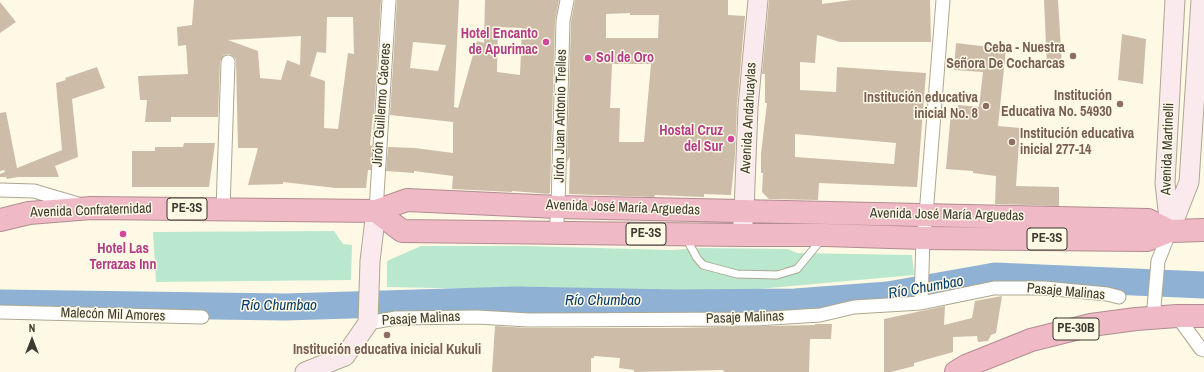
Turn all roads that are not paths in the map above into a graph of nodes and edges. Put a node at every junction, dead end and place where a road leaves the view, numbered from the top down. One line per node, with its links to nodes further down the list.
1 (389, 0): 12 (street, Jirón Guillermo Cáceres)
2 (567, 0): 9 (street, Jirón Juan Antonio Trelles)
3 (758, 0): 13 (street, Avenida Andahuaylas)
4 (943, 0): 14 (street)
5 (1175, 0): 17 (street, Avenida Martinelli)
6 (1201, 0): 17 (street, Avenida Martinelli)
7 (228, 62): 11 (street)
8 (0, 190): 10 (street)
9 (558, 207): 12 (highway, Avenida José María Arguedas / PE-3S); 13 (highway, Avenida José María Arguedas / PE-3S); 18 (street, Jirón Juan Antonio Trelles)
10 (91, 208): 11 (highway, Avenida Confraternidad / PE-3S); 15 (highway, Avenida Confraternidad / PE-3S)
11 (223, 209): 12 (highway, Avenida Confraternidad / PE-3S)
12 (376, 211): 18 (highway, Avenida José María Arguedas / PE-3S); 29 (street)
13 (744, 211): 14 (highway, Avenida José María Arguedas / PE-3S); 20 (street, Avenida Andahuaylas)
14 (926, 215): 17 (highway, Avenida José María Arguedas / PE-3S); 22 (street)
15 (0, 220)
16 (1204, 230): 17 (highway, PE-3S)
17 (1170, 231): 22 (highway, Avenida José María Arguedas / PE-3S); 26 (street)
18 (556, 233): 19 (highway, Avenida José María Arguedas / PE-3S)
19 (684, 235): 20 (highway, Avenida José María Arguedas / PE-3S); 21 (lane)
20 (742, 235): 21 (highway, Avenida José María Arguedas / PE-3S)
21 (825, 235): 22 (highway, Avenida José María Arguedas / PE-3S)
22 (923, 238): 24 (street)
23 (1119, 297): 24 (street, Pasaje Malinas)
24 (921, 300): 29 (street, Pasaje Malinas)
25 (0, 312): 28 (street, Malecón Mil Amores)
26 (1163, 313): 27 (highway, PE-30B); 30 (street); 32 (highway, PE-30B)
27 (1204, 316)
28 (202, 318)
29 (368, 320): 31 (street)
30 (1204, 350)
31 (305, 372)
32 (956, 372)

